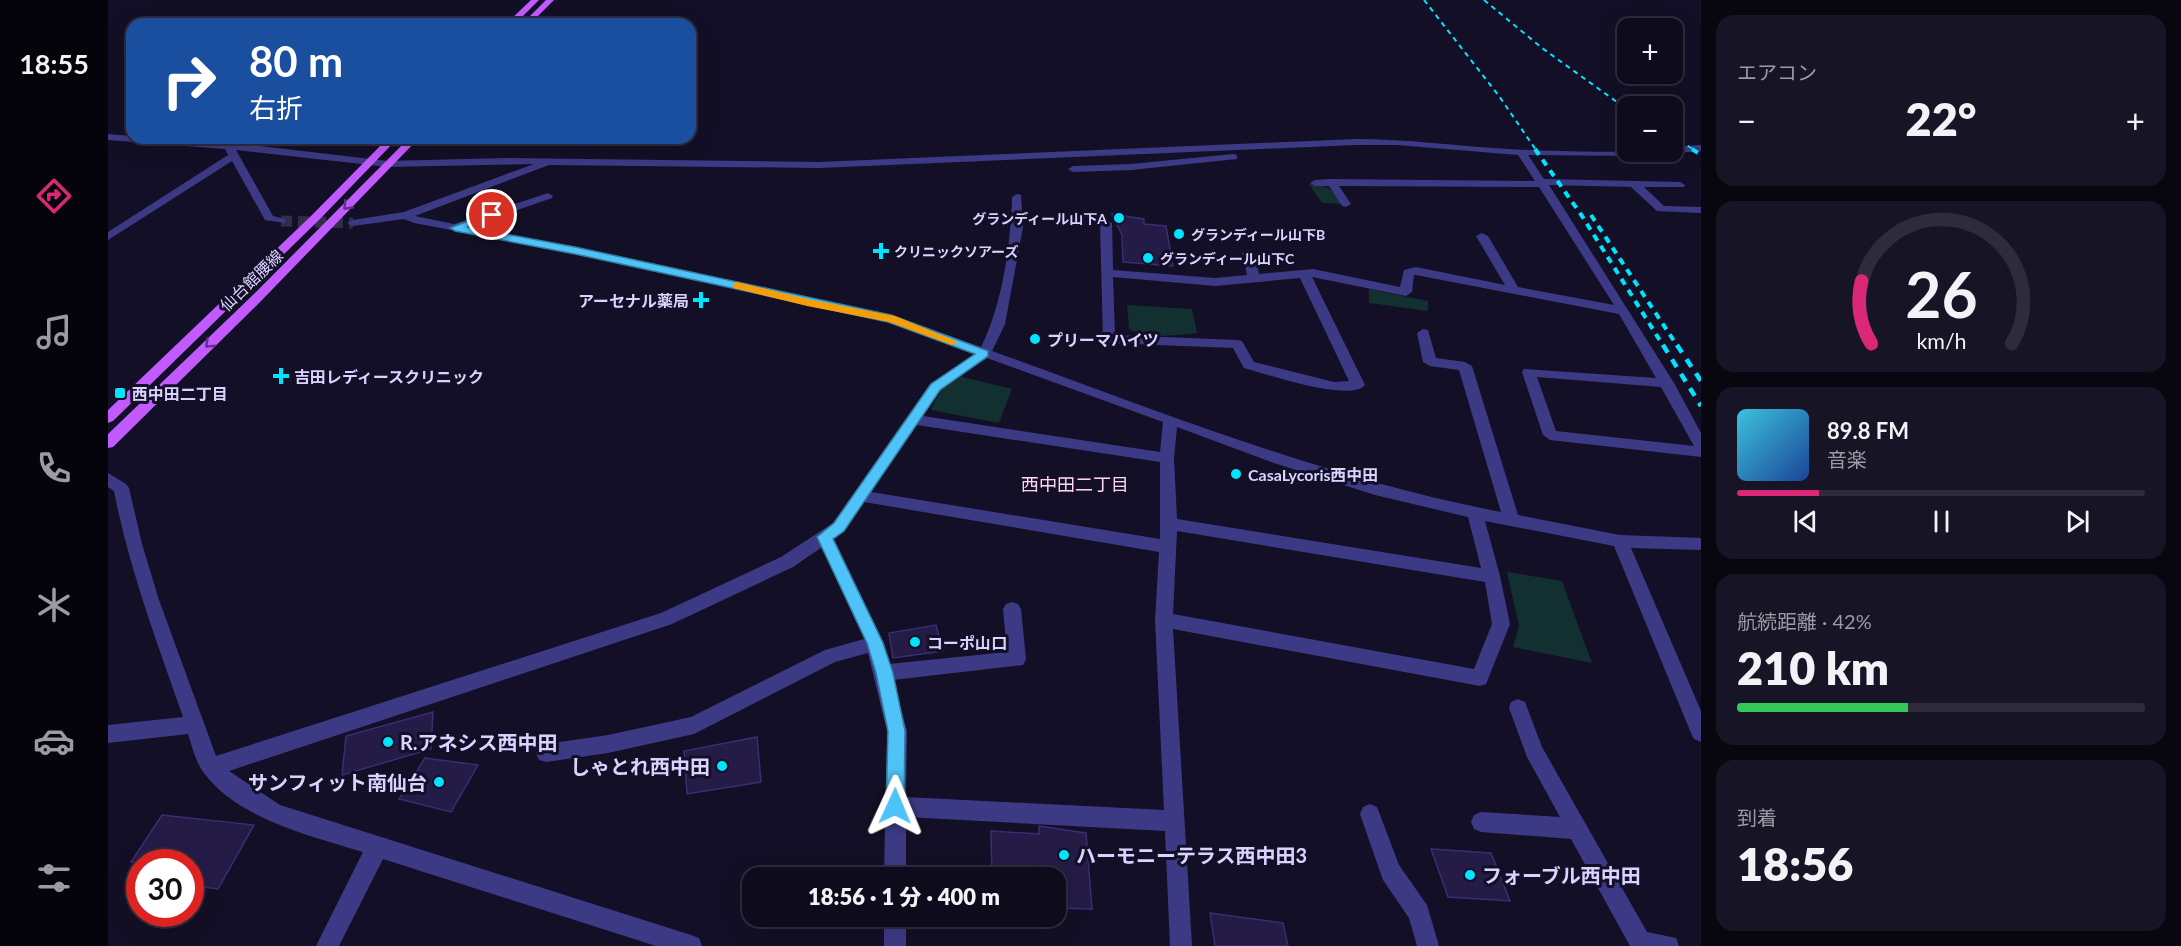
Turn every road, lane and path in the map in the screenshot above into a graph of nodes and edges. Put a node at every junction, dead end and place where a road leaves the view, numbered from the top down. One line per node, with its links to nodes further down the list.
1 (535, 0): 3 (main road)
2 (550, 0): 4 (main road)
3 (516, 18)
4 (532, 18)
5 (108, 137): 6 (street)
6 (126, 139)
7 (170, 144): 12 (street)
8 (386, 144): 15 (main road, 仙台館腰線)
9 (408, 144): 16 (main road, 仙台館腰線)
10 (1280, 146): 13 (street); 14 (street); 17 (street)
11 (1701, 148): 13 (street)
12 (231, 151): 15 (street); 28 (street); 33 (street)
13 (1521, 152): 20 (street)
14 (554, 161): 16 (street); 27 (street)
15 (369, 163): 16 (street); 43 (main road, 仙台館腰線)
16 (388, 164): 46 (main road, 仙台館腰線, one-way to 46)
17 (1073, 169)
18 (1331, 182): 19 (street); 20 (street); 25 (street)
19 (1315, 183)
20 (1542, 183): 21 (street); 39 (street)
21 (1634, 184): 22 (street); 26 (street)
22 (1680, 185)
23 (548, 196): 31 (street)
24 (1017, 197): 41 (street)
25 (1346, 204)
26 (1701, 210)
27 (406, 215): 29 (street); 31 (street)
28 (281, 221)
29 (353, 223)
30 (1106, 223): 35 (street)
31 (455, 228): 41 (street)
32 (1482, 236): 38 (street)
33 (108, 237)
34 (1248, 253): 37 (street)
35 (1108, 273): 36 (street); 37 (street)
36 (1305, 275): 37 (street); 38 (street)
37 (1254, 279)
38 (1514, 290): 39 (street)
39 (1623, 311): 42 (street)
40 (1423, 333): 53 (street)
41 (984, 354): 44 (street); 45 (street)
42 (1667, 384): 47 (street); 48 (street)
43 (108, 418)
44 (911, 419): 49 (street); 51 (street)
45 (1170, 420): 49 (street); 52 (street)
46 (108, 443)
47 (1701, 446)
48 (1701, 452)
49 (1167, 458): 54 (street)
50 (108, 479): 65 (street)
51 (860, 496): 55 (street); 58 (street)
52 (1475, 513): 53 (street); 59 (street)
53 (1511, 519): 56 (street)
54 (1169, 524): 58 (street); 59 (street)
55 (825, 537): 62 (street); 69 (street)
56 (1620, 541): 57 (street); 66 (street)
57 (1701, 544)
58 (1167, 547): 61 (street)
59 (1492, 576): 61 (street)
60 (1012, 609): 63 (street)
61 (1164, 620): 72 (street)
62 (875, 643): 63 (street); 68 (street)
63 (884, 673): 70 (street)
64 (1518, 708): 74 (street)
65 (195, 725): 67 (street); 69 (street)
66 (1701, 733)
67 (108, 734)
68 (546, 753)
69 (211, 767): 75 (street)
70 (895, 806): 72 (street); 76 (street)
71 (1370, 814): 83 (street)
72 (1174, 821): 82 (street)
73 (1481, 822): 74 (street)
74 (1579, 829): 78 (street)
75 (377, 848): 79 (street); 80 (street)
76 (895, 867)
77 (895, 927): 81 (street)
78 (1641, 944): 84 (street)
79 (327, 946)
80 (691, 946)
81 (895, 946)
82 (1181, 946)
83 (1428, 946)
84 (1668, 946)

